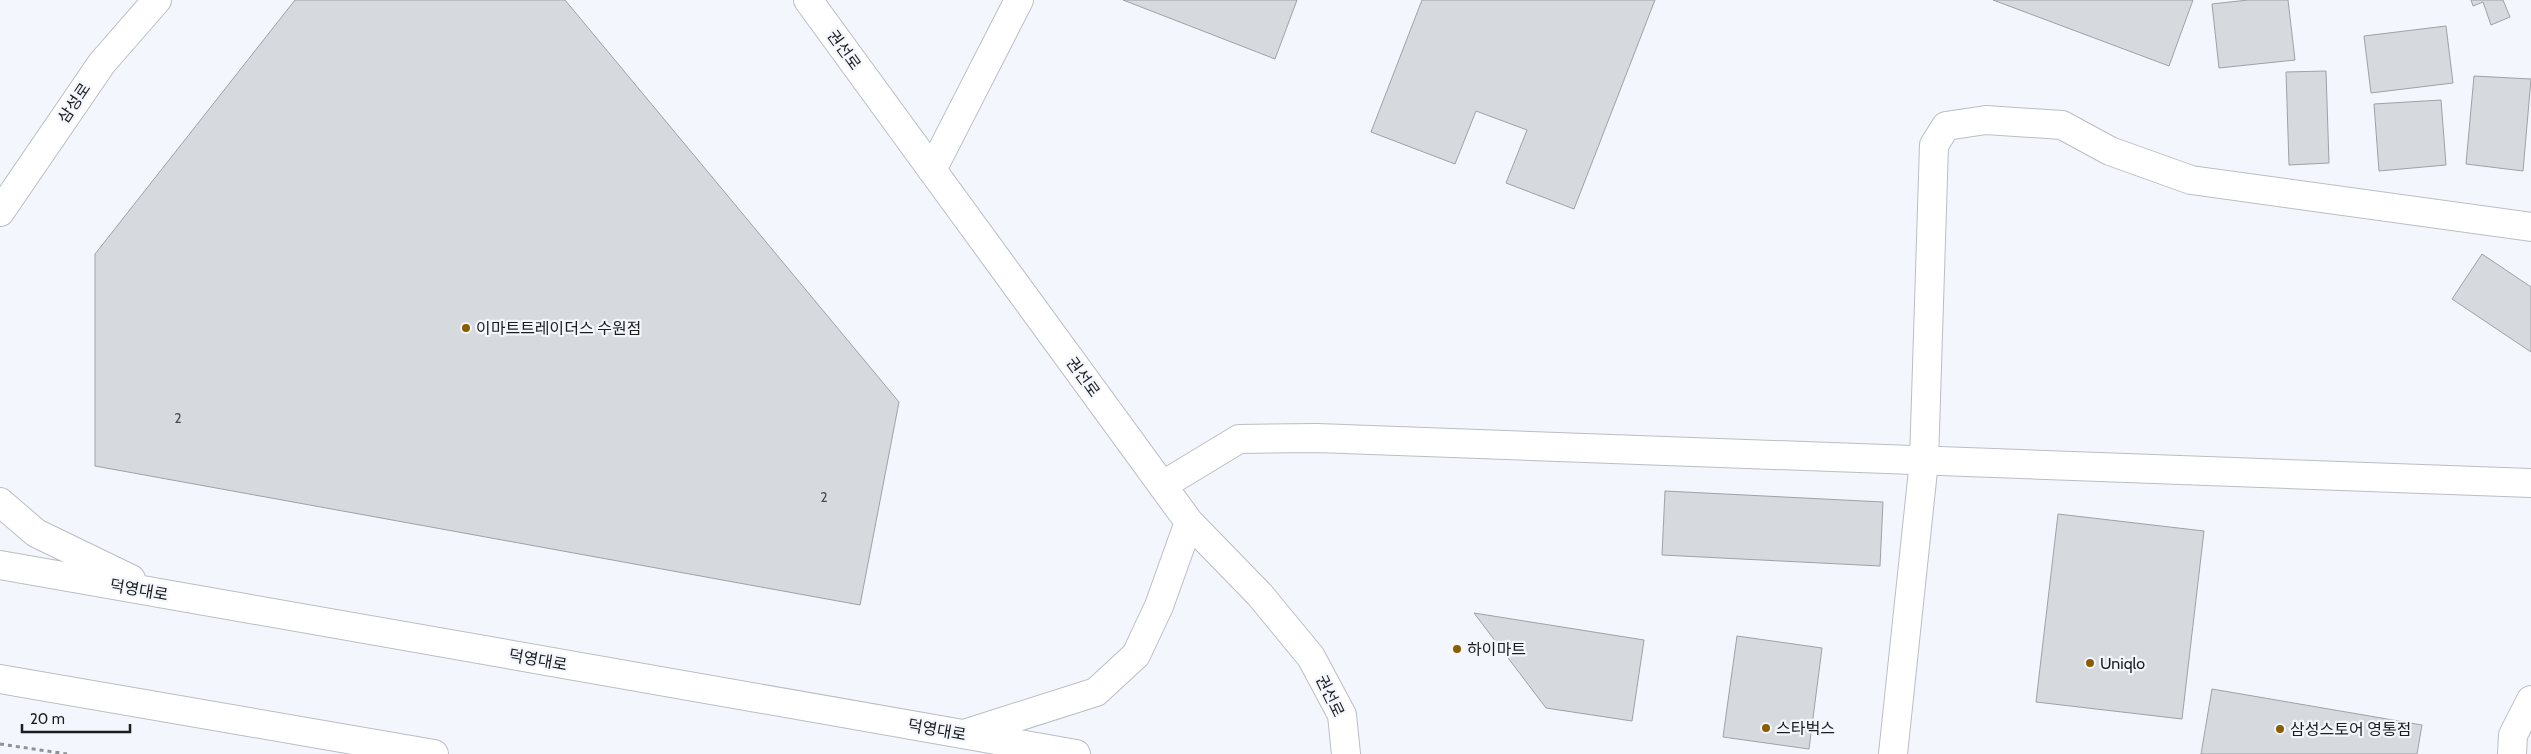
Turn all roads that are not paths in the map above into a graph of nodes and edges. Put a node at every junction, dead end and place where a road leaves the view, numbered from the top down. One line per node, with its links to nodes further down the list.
1 (156, 0): 5 (street, 삼성로)
2 (808, 0): 4 (street, 권선로)
3 (1019, 0): 4 (street)
4 (932, 170): 9 (street, 권선로)
5 (0, 212)
6 (2531, 227): 7 (street)
7 (1924, 461): 8 (street); 9 (street); 22 (street)
8 (2531, 483)
9 (1163, 485): 11 (street, 권선로)
10 (0, 502): 13 (street)
11 (1189, 522): 18 (street); 21 (street, 권선로)
12 (0, 565): 13 (street, 덕영대로)
13 (164, 594): 18 (street, 덕영대로)
14 (0, 679): 15 (street)
15 (78, 693): 16 (street); 19 (street)
16 (0, 696)
17 (2531, 700): 23 (street)
18 (962, 735): 20 (street, 덕영대로)
19 (434, 754)
20 (1076, 754)
21 (1346, 754)
22 (1894, 754)
23 (2512, 754)

